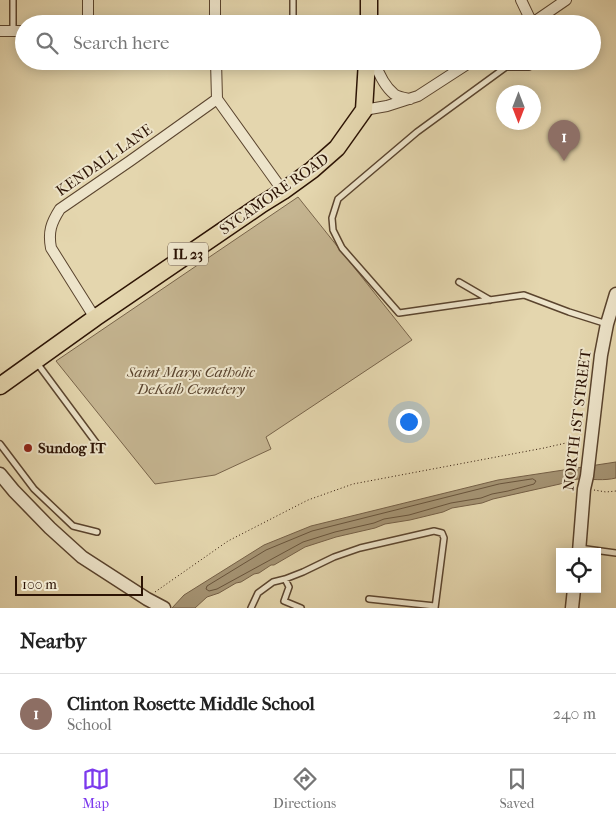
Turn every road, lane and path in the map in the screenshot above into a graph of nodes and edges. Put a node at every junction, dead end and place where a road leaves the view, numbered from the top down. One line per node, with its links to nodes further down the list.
1 (13, 0): 8 (lane)
2 (88, 0): 9 (street)
3 (215, 0): 10 (street)
4 (293, 0): 11 (lane)
5 (369, 0): 12 (main road)
6 (522, 0): 13 (street)
7 (566, 0): 14 (street)
8 (15, 15)
9 (88, 15)
10 (215, 15)
11 (293, 15)
12 (369, 15)
13 (528, 15)
14 (545, 15)
15 (0, 31): 16 (street)
16 (15, 31)
17 (216, 70): 22 (street)
18 (366, 70): 24 (main road)
19 (377, 70): 23 (street)
20 (458, 70): 23 (street)
21 (503, 70): 28 (lane)
22 (217, 99): 25 (street); 29 (street, KENDALL LANE)
23 (410, 100): 24 (street)
24 (364, 110): 25 (main road, SYCAMORE ROAD / IL 23)
25 (283, 192): 29 (main road, SYCAMORE ROAD / IL 23)
26 (459, 282): 28 (lane)
27 (616, 294): 30 (street, NORTH 1ST STREET)
28 (490, 300): 30 (lane)
29 (95, 318): 31 (main road, SYCAMORE ROAD / IL 23)
30 (607, 324): 35 (street, NORTH 1ST STREET)
31 (36, 361): 32 (main road, SYCAMORE ROAD / IL 23); 34 (lane)
32 (0, 386)
33 (0, 444): 38 (lane)
34 (100, 448)
35 (584, 453): 37 (street, NORTH 1ST STREET); 37 (path); 44 (path)
36 (0, 474): 44 (street)
37 (581, 476): 39 (street, NORTH 1ST STREET)
38 (97, 532)
39 (579, 548)
40 (601, 552): 41 (lane)
41 (616, 553)
42 (285, 579): 46 (lane); 48 (lane); 49 (lane)
43 (574, 593): 50 (street)
44 (147, 599): 47 (street)
45 (369, 599): 46 (lane)
46 (435, 607)
47 (164, 608)
48 (251, 608)
49 (301, 608)
50 (572, 608)

